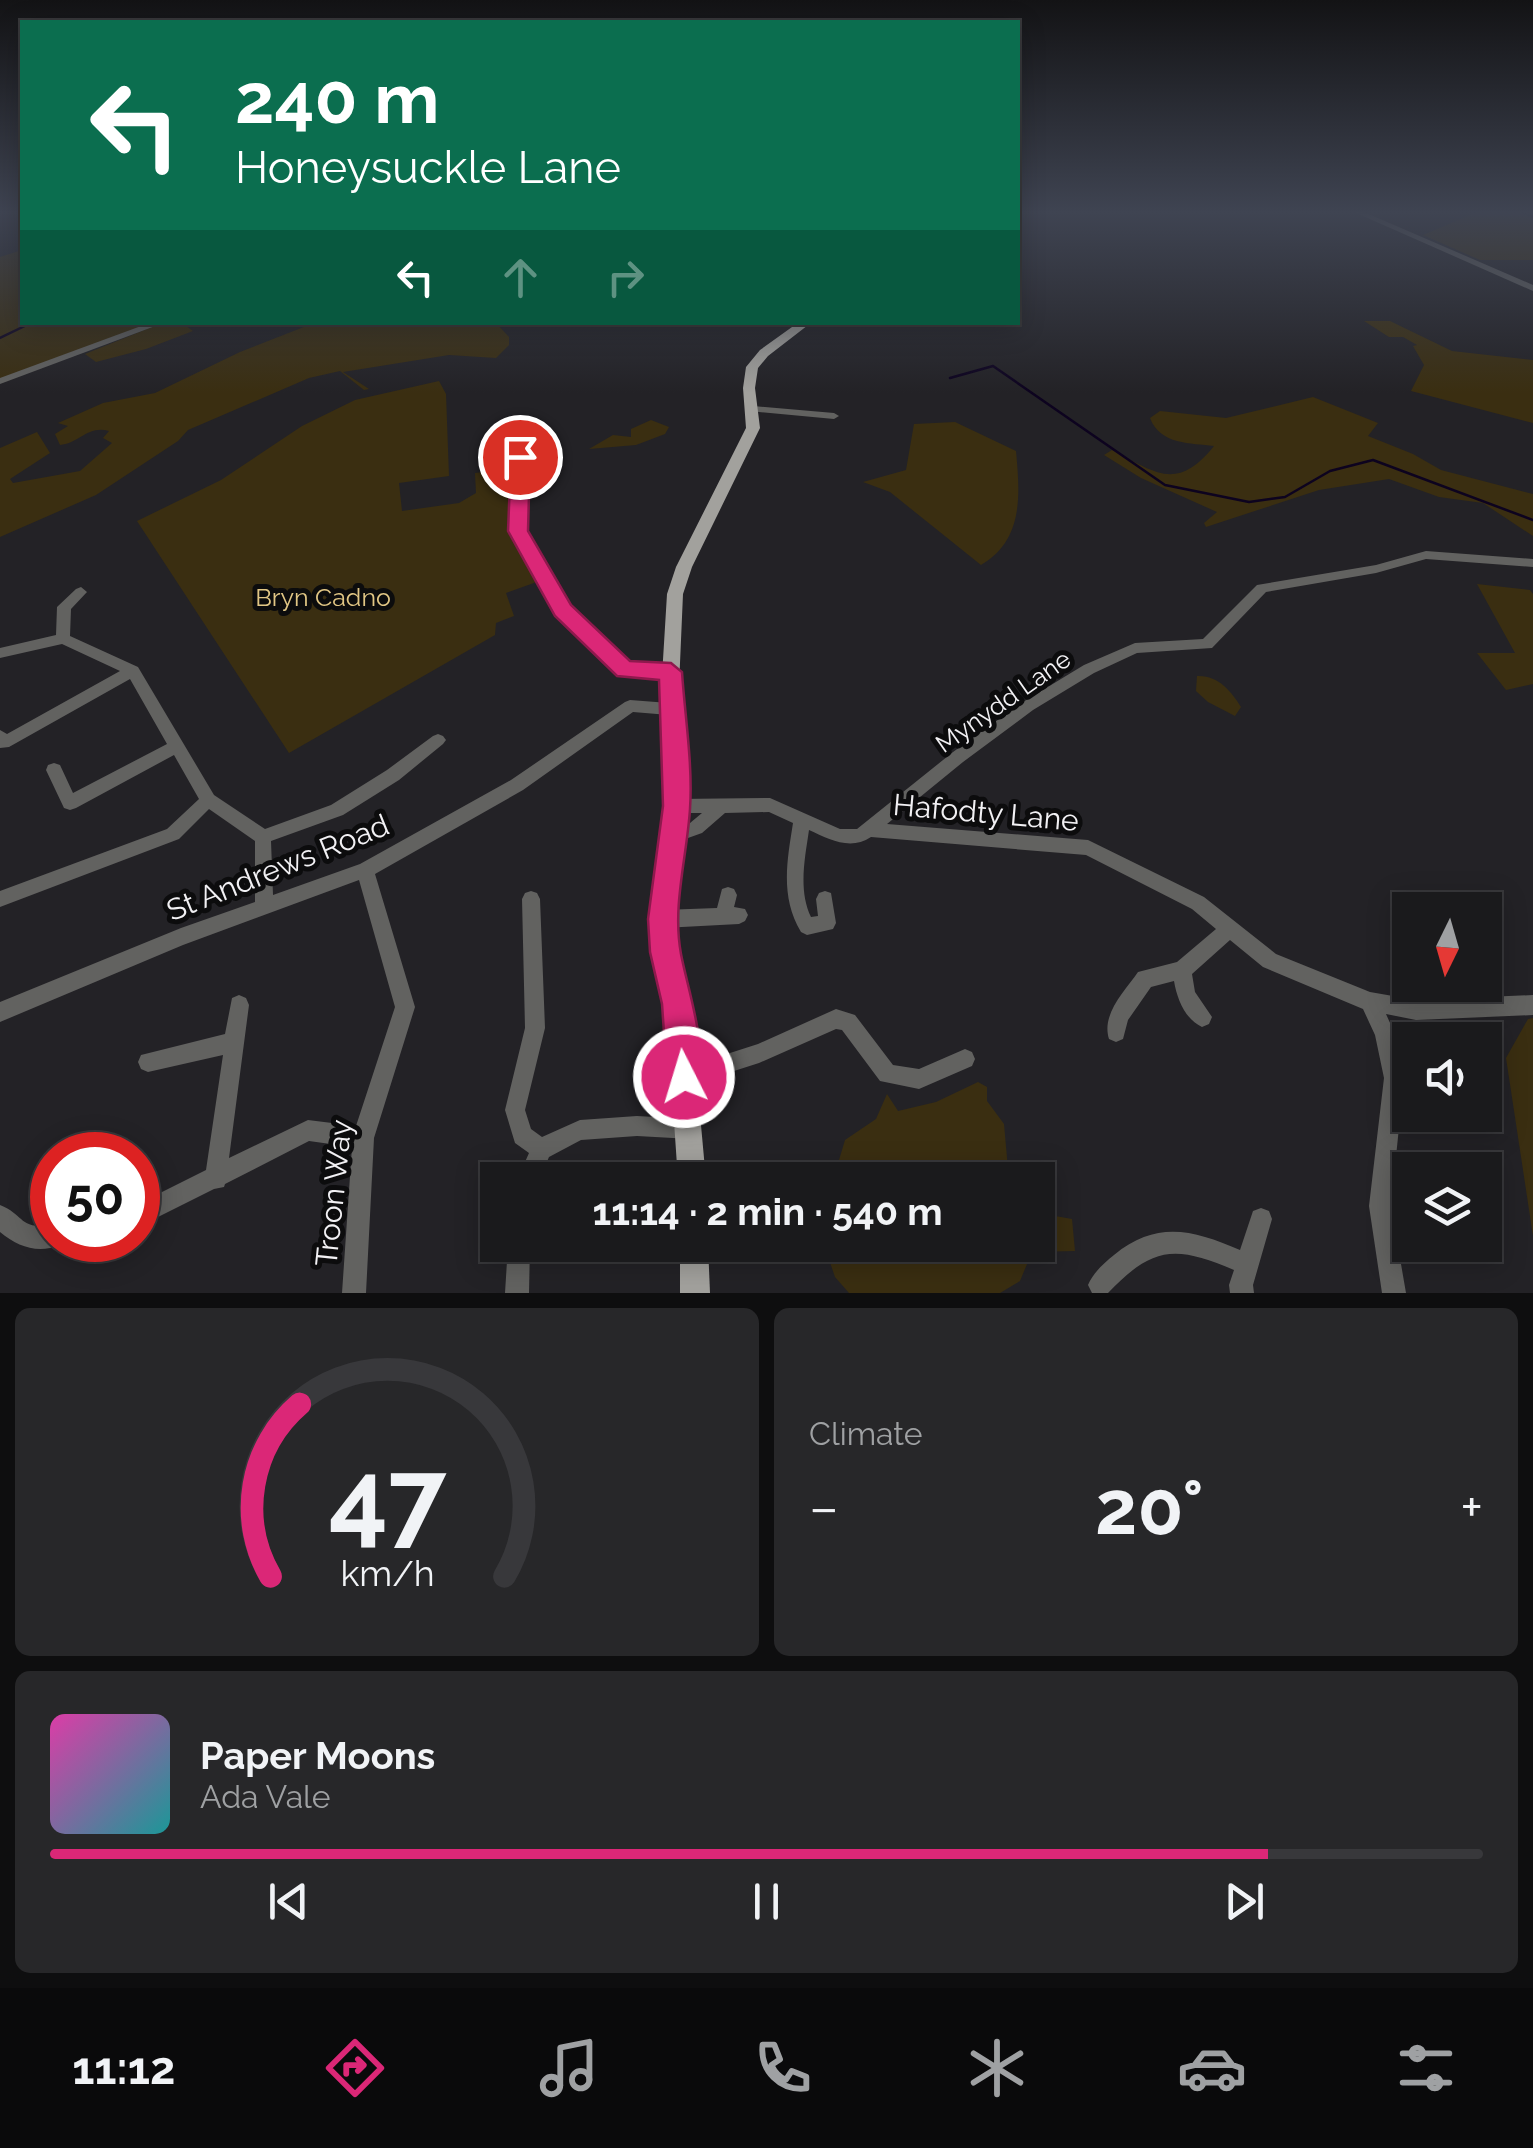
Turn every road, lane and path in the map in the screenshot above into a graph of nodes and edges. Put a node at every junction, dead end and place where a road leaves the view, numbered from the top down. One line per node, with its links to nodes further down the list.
1 (1497, 272): 2 (street)
2 (1533, 288)
3 (154, 325): 5 (street)
4 (802, 325): 6 (main road)
5 (0, 381)
6 (753, 409): 7 (street); 14 (main road)
7 (834, 416)
8 (518, 453): 14 (street)
9 (1533, 563): 24 (street, Mynydd Lane)
10 (81, 592): 11 (street)
11 (63, 639): 12 (street); 13 (street)
12 (0, 653)
13 (133, 671): 16 (street); 18 (street)
14 (671, 672): 15 (main road)
15 (670, 709): 22 (main road); 27 (street, St Andrews Road)
16 (0, 736)
17 (438, 740): 26 (street)
18 (178, 746): 19 (street); 20 (street)
19 (54, 770)
20 (208, 800): 26 (street); 29 (street)
21 (726, 804): 22 (street); 23 (street); 25 (street)
22 (677, 806): 25 (main road)
23 (802, 819): 24 (street); 31 (street)
24 (871, 830): 34 (street, Hafodty Lane)
25 (674, 836): 33 (main road)
26 (263, 837): 32 (street)
27 (365, 870): 32 (street, St Andrews Road); 47 (street, Troon Way)
28 (728, 895): 33 (street)
29 (0, 899)
30 (531, 899): 48 (street)
31 (825, 899)
32 (264, 907): 39 (street, St Andrews Road)
33 (662, 919): 45 (main road)
34 (1229, 930): 35 (street); 36 (street, Hafodty Lane)
35 (1182, 970): 40 (street); 41 (street)
36 (1370, 1002): 38 (street, Hafodty Lane); 64 (street)
37 (239, 1005): 42 (street)
38 (1533, 1005)
39 (0, 1012)
40 (1202, 1017)
41 (1116, 1032)
42 (234, 1042): 44 (street); 51 (street)
43 (965, 1059): 45 (street)
44 (148, 1062)
45 (684, 1077): 46 (main road)
46 (691, 1129): 48 (street); 50 (main road)
47 (364, 1138): 51 (street); 60 (street, Troon Way)
48 (541, 1149): 49 (street)
49 (536, 1162)
50 (692, 1162)
51 (216, 1180): 52 (street)
52 (160, 1206)
53 (0, 1216): 55 (street)
54 (1260, 1218): 58 (street)
55 (30, 1238)
56 (518, 1262): 61 (street)
57 (694, 1262): 62 (main road)
58 (1247, 1264): 59 (street); 63 (street)
59 (1100, 1285)
60 (354, 1293)
61 (517, 1293)
62 (695, 1293)
63 (1242, 1293)
64 (1394, 1293)

